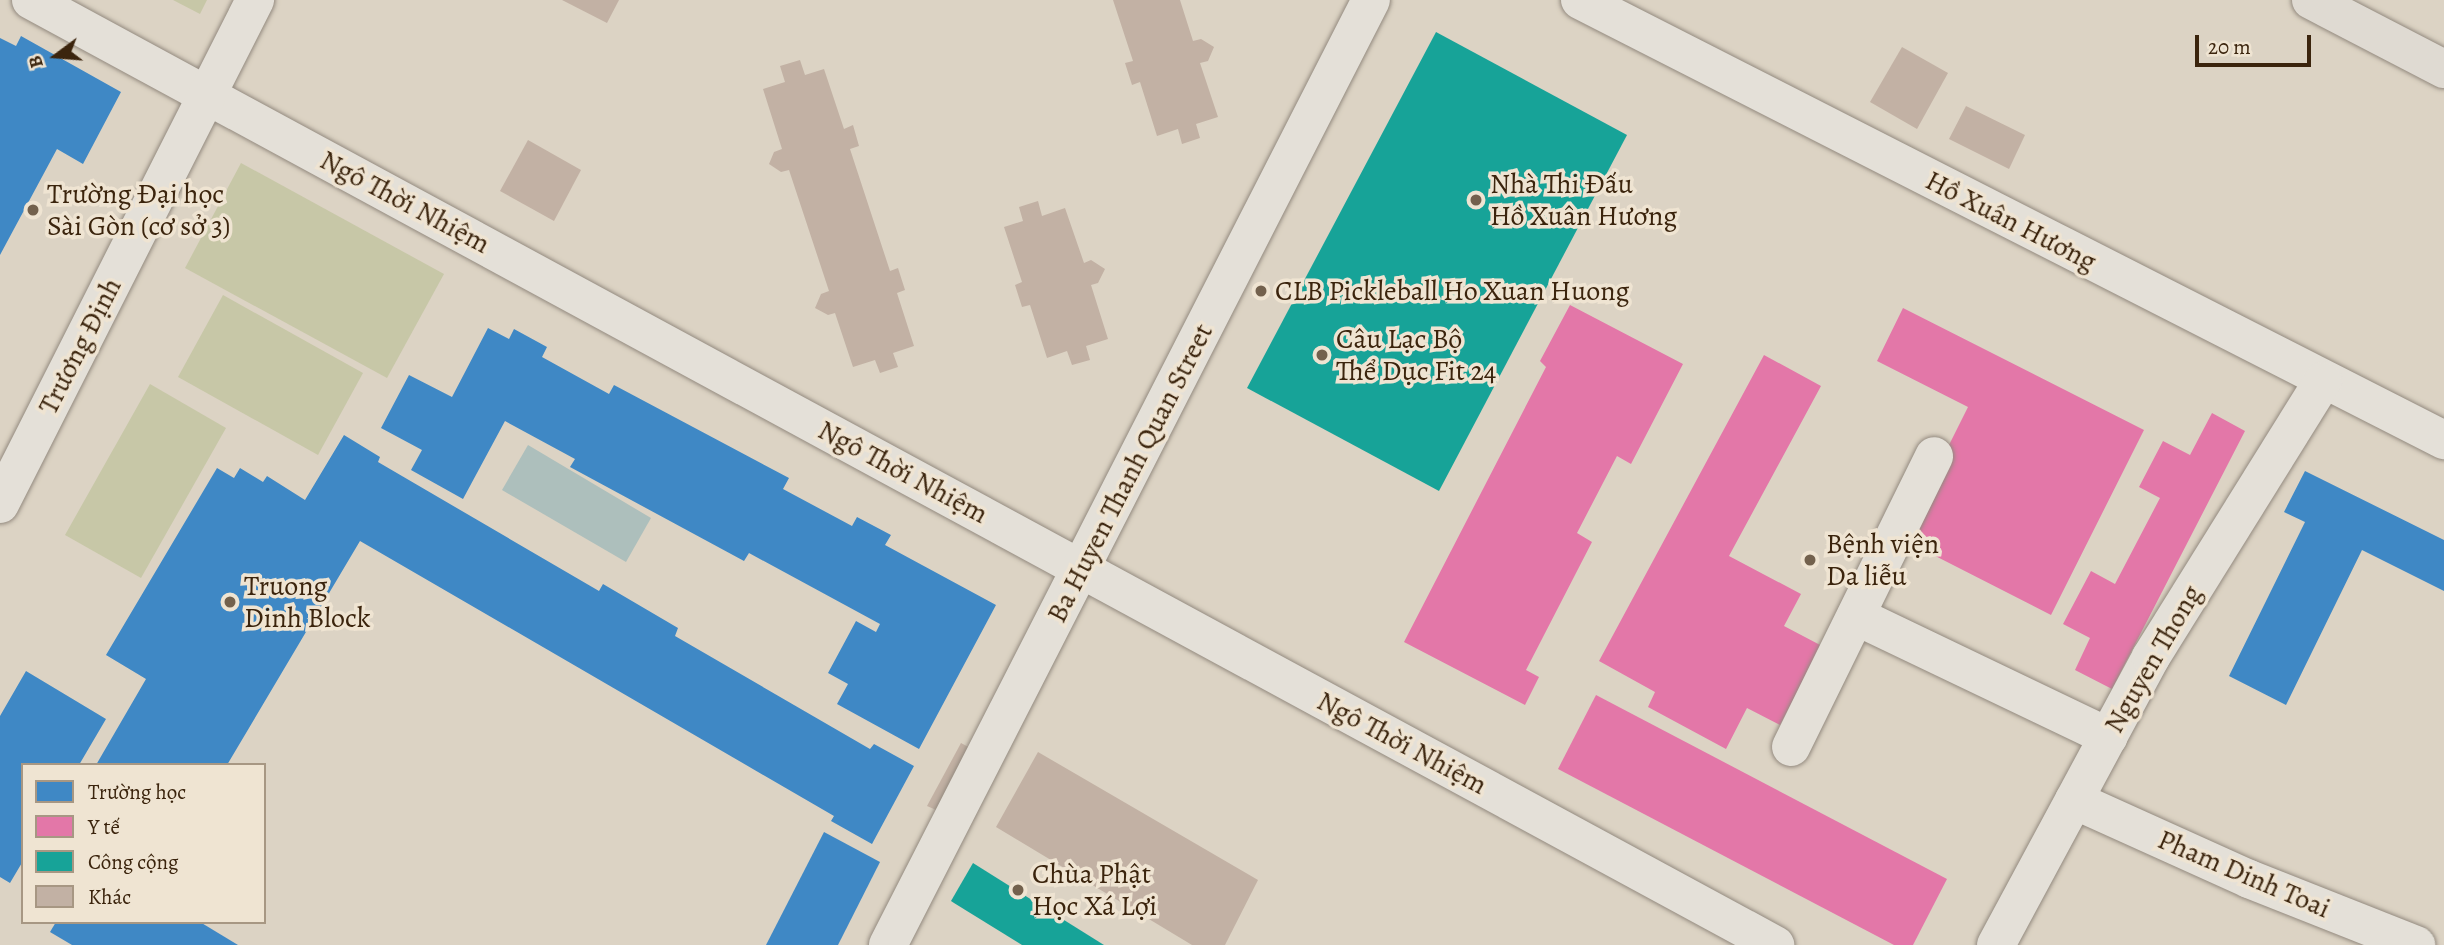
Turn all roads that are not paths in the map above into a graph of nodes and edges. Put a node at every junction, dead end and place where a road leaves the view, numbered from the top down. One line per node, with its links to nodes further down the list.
1 (31, 0): 7 (street, Ngô Thời Nhiệm)
2 (255, 0): 7 (street, Trương Định)
3 (1371, 0): 12 (street, Ba Huyen Thanh Quan Street)
4 (1580, 0): 8 (street, Hồ Xuân Hương)
5 (2311, 0): 6 (main road)
6 (2444, 69)
7 (207, 95): 11 (street, Trương Định); 12 (street, Ngô Thời Nhiệm)
8 (2323, 381): 9 (street, Hồ Xuân Hương); 14 (street, Nguyen Thong)
9 (2444, 439)
10 (1934, 456): 13 (street)
11 (0, 504)
12 (1081, 569): 17 (street, Ba Huyen Thanh Quan Street); 18 (street, Ngô Thời Nhiệm)
13 (1856, 616): 14 (street); 15 (street)
14 (2108, 737): 16 (street, Nguyen Thong)
15 (1791, 747)
16 (2074, 800): 19 (street, Nguyen Thong); 20 (street, Pham Dinh Toai)
17 (888, 945)
18 (1775, 945)
19 (1996, 945)
20 (2416, 945)

